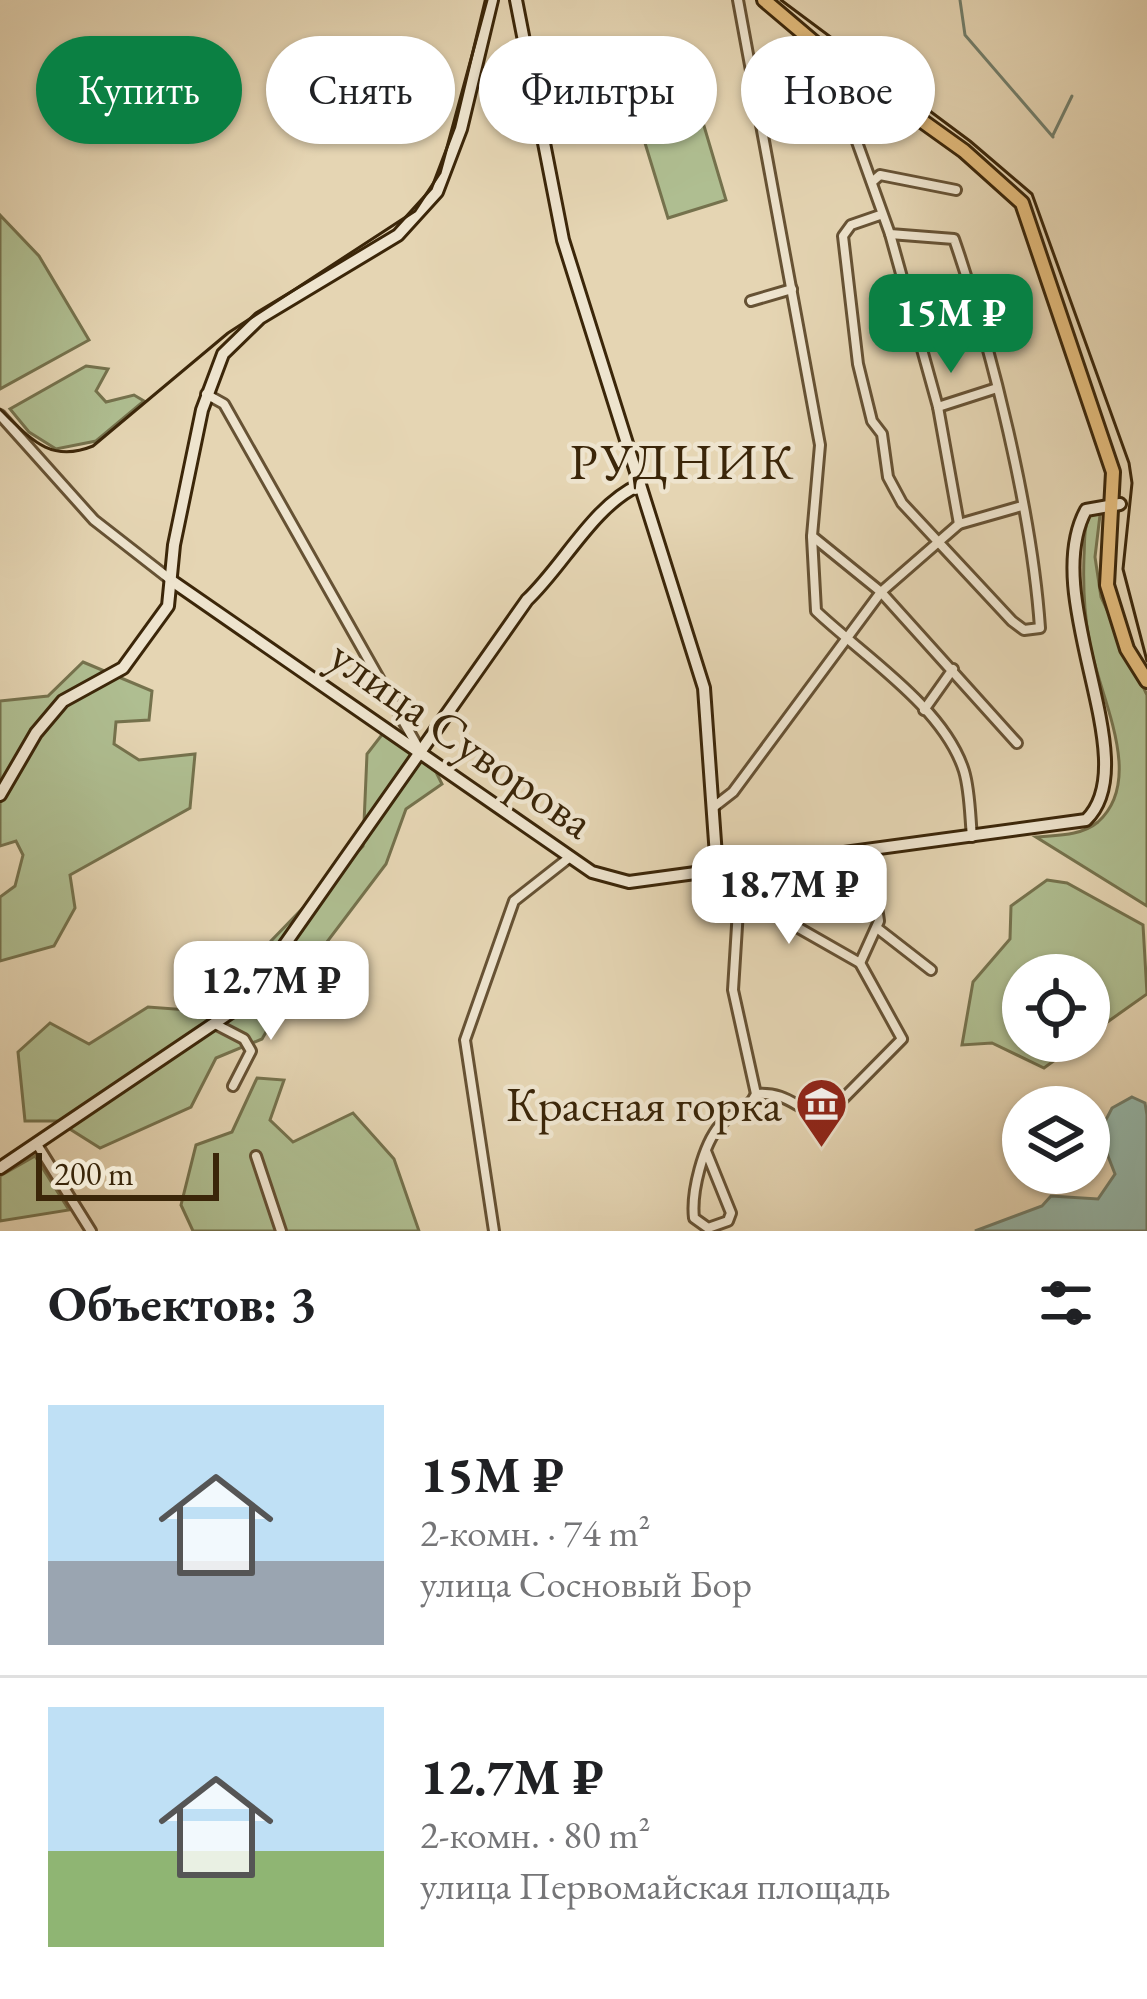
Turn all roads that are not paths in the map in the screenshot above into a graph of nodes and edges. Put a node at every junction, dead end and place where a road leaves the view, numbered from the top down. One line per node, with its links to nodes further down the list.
1 (492, 0): 14 (main road)
2 (516, 0): 17 (main road)
3 (739, 0): 11 (street)
4 (764, 0): 18 (main road)
5 (774, 0): 18 (main road)
6 (858, 144): 7 (street)
7 (871, 183): 8 (street); 9 (street)
8 (956, 190)
9 (880, 215): 10 (street); 22 (street)
10 (890, 234): 13 (street); 15 (street)
11 (792, 289): 12 (street); 21 (street)
12 (751, 301)
13 (994, 389): 15 (street); 19 (street)
14 (206, 394): 23 (main road); 33 (street)
15 (938, 407): 20 (street)
16 (0, 415): 23 (street, улица Суворова)
17 (639, 484): 33 (main road); 35 (main road)
18 (1117, 504): 29 (main road); 30 (main road); 36 (main road, улица Суворова)
19 (1022, 506): 20 (street); 22 (street)
20 (959, 524): 22 (street)
21 (812, 536): 24 (street); 27 (street)
22 (940, 541): 24 (street)
23 (172, 581): 25 (main road, улица Суворова); 26 (main road)
24 (881, 592): 27 (street); 28 (street)
25 (197, 598): 26 (main road); 33 (main road, улица Суворова)
26 (168, 606): 34 (main road)
27 (847, 635): 31 (street); 35 (street)
28 (953, 669): 31 (street); 32 (street)
29 (1147, 670)
30 (1147, 681)
31 (924, 710): 36 (street)
32 (1017, 743)
33 (422, 756): 38 (main road, улица Суворова); 44 (main road)
34 (0, 795)
35 (715, 806): 39 (main road)
36 (972, 837): 37 (main road, улица Суворова)
37 (868, 850): 39 (main road, улица Суворова); 41 (street)
38 (570, 857): 39 (main road, улица Суворова); 53 (street)
39 (717, 870): 40 (street)
40 (740, 894): 42 (street); 46 (street)
41 (878, 928): 42 (street); 43 (street)
42 (860, 963): 46 (street)
43 (931, 970)
44 (217, 1025): 45 (street); 47 (main road)
45 (233, 1086)
46 (756, 1094): 48 (street)
47 (38, 1146): 50 (main road); 51 (street)
48 (706, 1150): 48 (street)
49 (256, 1156): 52 (street)
50 (0, 1168)
51 (91, 1231)
52 (281, 1231)
53 (494, 1231)

